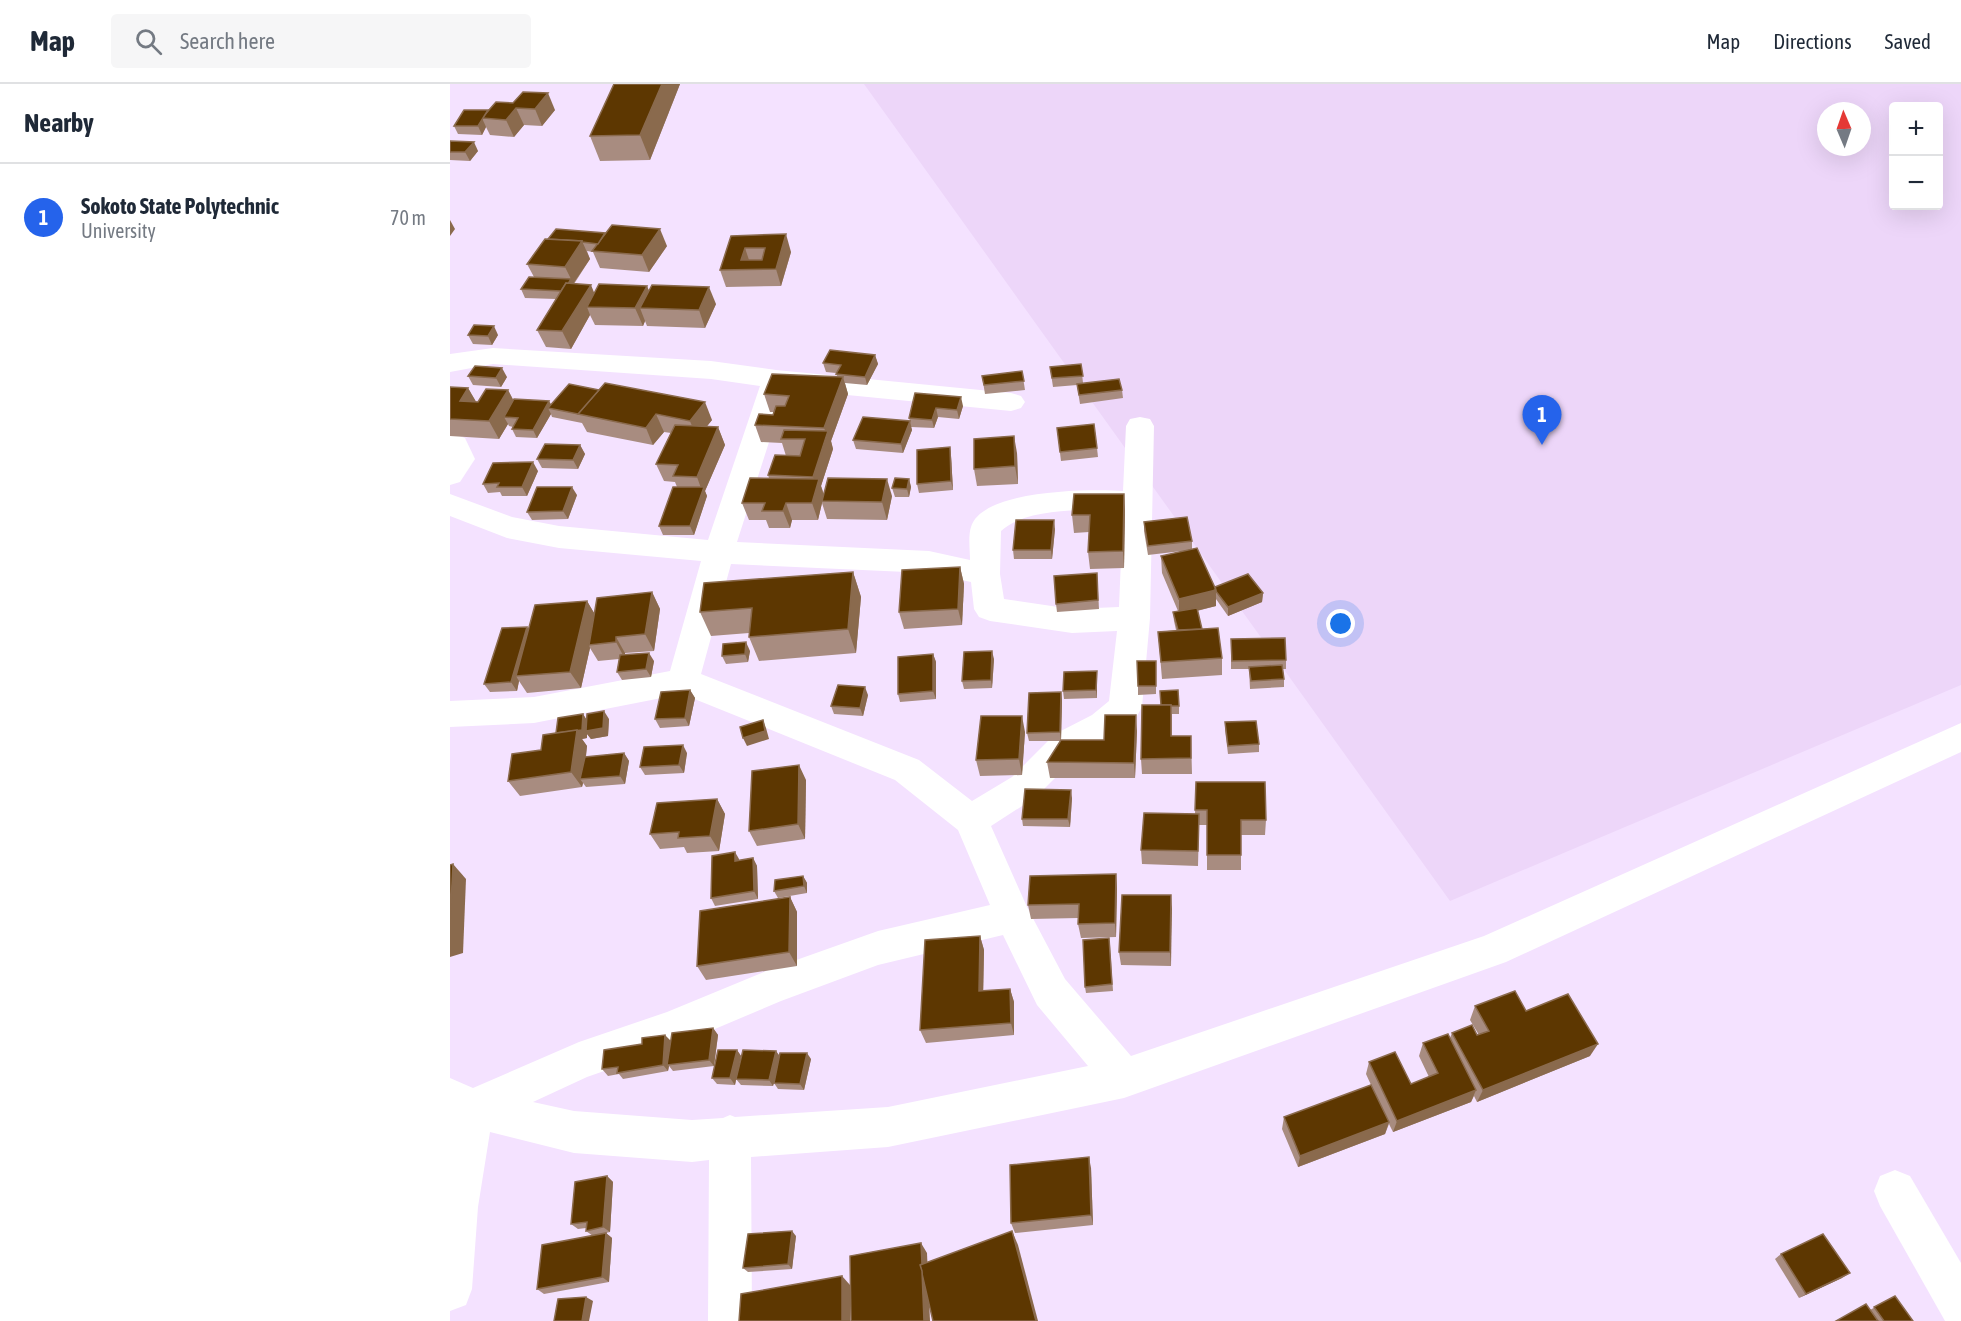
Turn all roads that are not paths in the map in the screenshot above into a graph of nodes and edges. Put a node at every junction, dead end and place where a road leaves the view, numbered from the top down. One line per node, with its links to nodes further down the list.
1 (450, 363): 2 (street)
2 (776, 379): 3 (street); 9 (street)
3 (1011, 402)
4 (1140, 426): 7 (street)
5 (450, 442): 6 (street)
6 (450, 475)
7 (1137, 502): 10 (street); 11 (street)
8 (450, 504): 9 (street)
9 (719, 552): 10 (street); 12 (street)
10 (985, 574): 11 (street)
11 (1134, 618): 15 (street)
12 (683, 681): 13 (street); 15 (street)
13 (450, 714)
14 (1961, 737): 17 (street)
15 (971, 820): 16 (street)
16 (1013, 916): 17 (street); 18 (street)
17 (1124, 1078): 19 (street)
18 (462, 1103): 19 (street); 21 (street)
19 (730, 1136): 23 (street)
20 (1895, 1191): 22 (street)
21 (450, 1289)
22 (1961, 1305)
23 (730, 1321)

